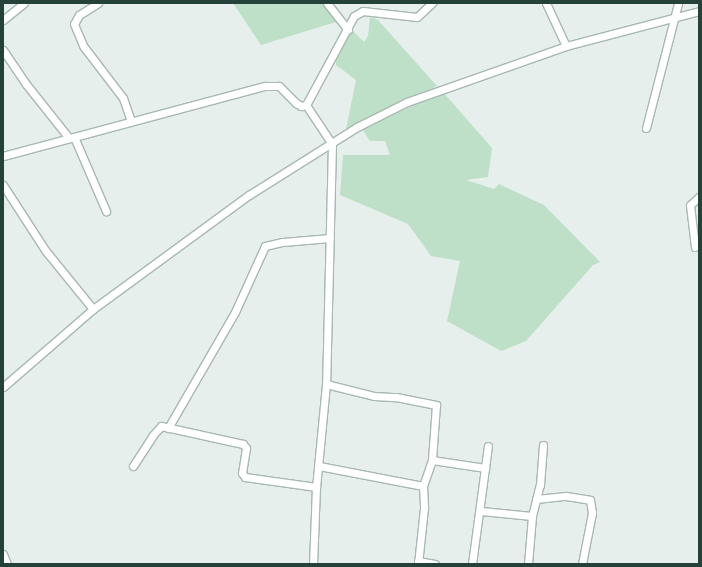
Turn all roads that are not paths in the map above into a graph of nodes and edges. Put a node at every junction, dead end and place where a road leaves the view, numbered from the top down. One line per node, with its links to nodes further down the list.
1 (24, 3): 9 (street)
2 (98, 3): 14 (street)
3 (327, 3): 10 (street)
4 (432, 3): 10 (street)
5 (546, 3): 11 (street)
6 (678, 3): 8 (street)
7 (699, 11): 8 (street)
8 (674, 18): 11 (street); 15 (street)
9 (3, 20)
10 (348, 30): 13 (street)
11 (566, 46): 17 (street)
12 (3, 50): 16 (street)
13 (306, 105): 14 (street); 17 (street)
14 (131, 121): 16 (street)
15 (646, 128)
16 (72, 138): 18 (street); 21 (street)
17 (332, 144): 22 (street); 24 (street)
18 (3, 156)
19 (3, 185): 24 (street)
20 (699, 197): 23 (street)
21 (106, 211)
22 (330, 238): 25 (street); 27 (street)
23 (695, 247)
24 (93, 309): 26 (street)
25 (326, 384): 30 (street); 32 (street)
26 (3, 387)
27 (168, 428): 31 (street); 35 (street)
28 (543, 445): 36 (street)
29 (488, 446): 33 (street)
30 (432, 460): 33 (street); 34 (street)
31 (134, 466)
32 (319, 466): 34 (street); 35 (street)
33 (485, 468): 37 (street)
34 (423, 486): 40 (street)
35 (316, 487): 42 (street)
36 (536, 499): 38 (street); 46 (street)
37 (481, 511): 38 (street); 44 (street)
38 (532, 516): 45 (street)
39 (3, 554): 41 (street)
40 (418, 563): 43 (street)
41 (7, 564)
42 (313, 564)
43 (435, 564)
44 (472, 564)
45 (528, 564)
46 (582, 564)

